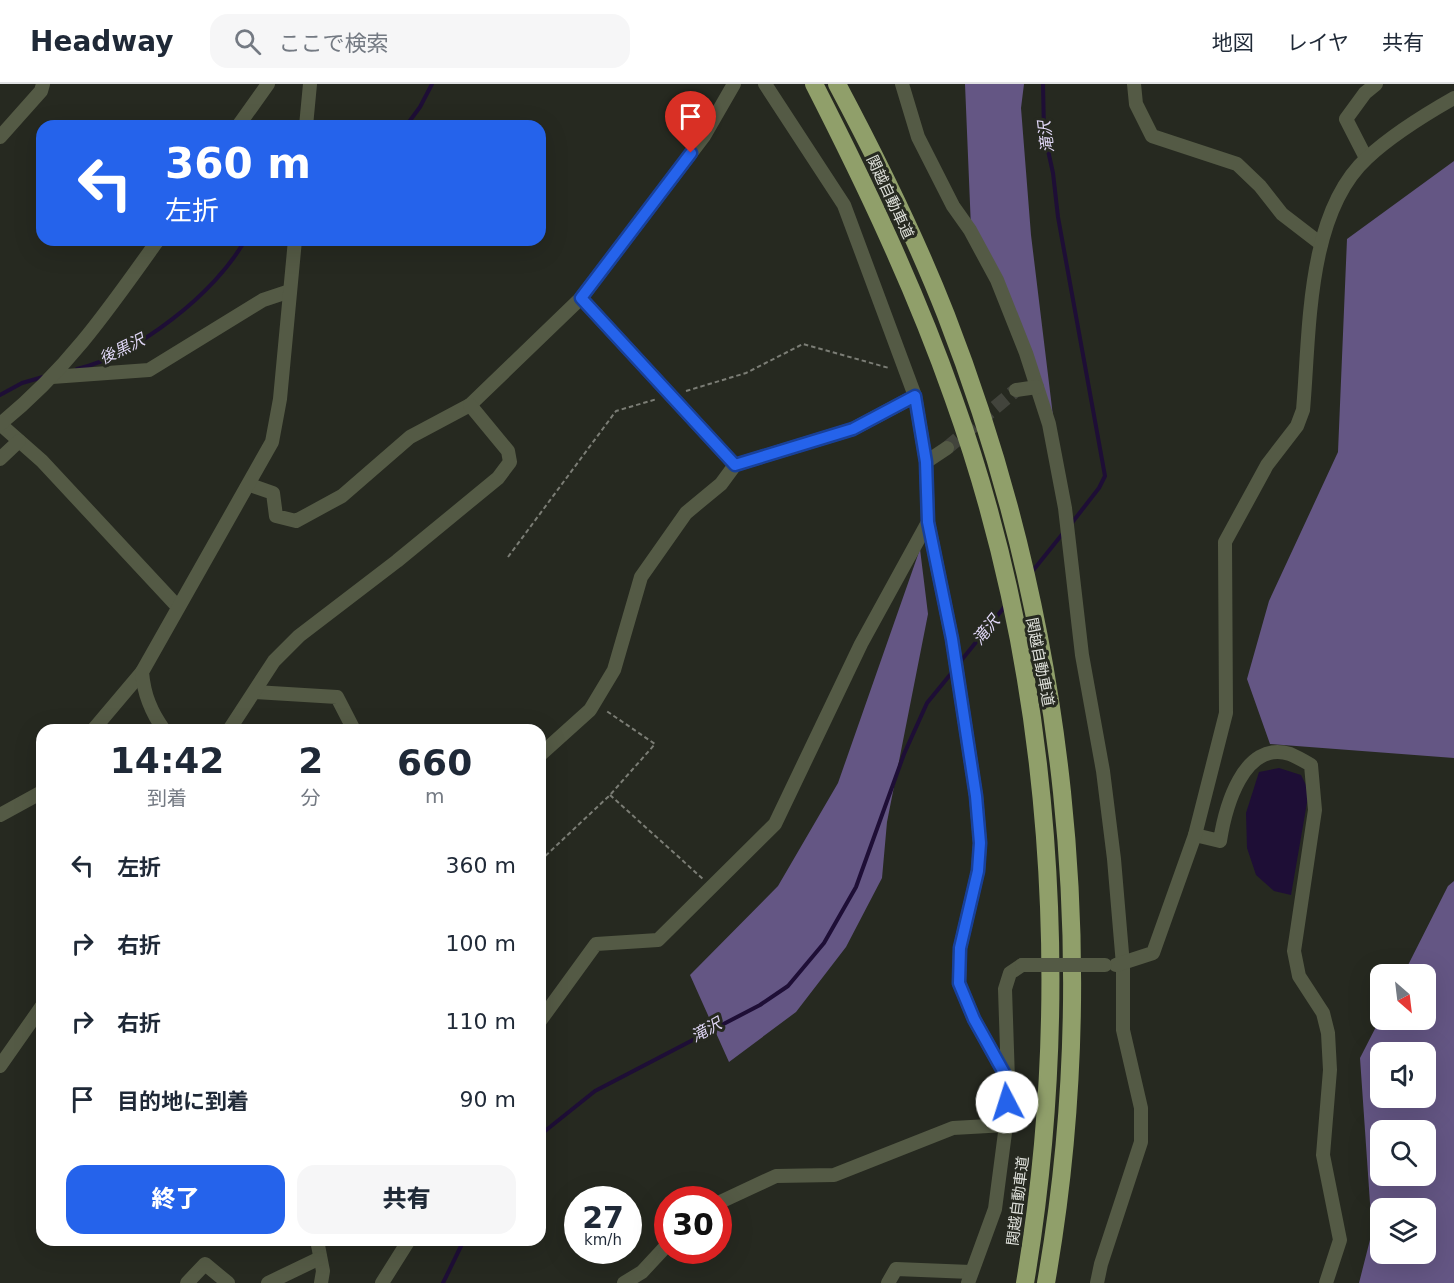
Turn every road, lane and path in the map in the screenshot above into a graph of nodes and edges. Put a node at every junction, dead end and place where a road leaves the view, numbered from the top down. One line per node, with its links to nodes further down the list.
1 (43, 84): 14 (street)
2 (268, 84): 12 (street)
3 (310, 84): 13 (street)
4 (734, 84): 20 (street)
5 (765, 84): 24 (street)
6 (814, 84): 68 (highway, 関越自動車道)
7 (837, 84): 69 (highway, 関越自動車道)
8 (902, 84): 22 (street)
9 (1134, 84): 16 (street)
10 (1376, 84): 15 (street)
11 (1454, 98): 15 (street)
12 (242, 120)
13 (307, 120)
14 (0, 137)
15 (1366, 158): 16 (street)
16 (1321, 244): 46 (street)
17 (154, 246): 21 (street)
18 (294, 246): 19 (street)
19 (290, 291): 21 (street); 32 (street)
20 (581, 298): 25 (street); 31 (street)
21 (52, 377): 26 (street)
22 (1037, 387): 23 (street); 49 (street)
23 (1016, 390)
24 (915, 396): 30 (street); 31 (street)
25 (470, 405): 32 (street); 36 (street)
26 (0, 424): 27 (street)
27 (19, 441): 29 (street); 34 (street)
28 (947, 448): 30 (street)
29 (0, 459)
30 (926, 462): 33 (street)
31 (735, 465): 37 (street)
32 (250, 485): 34 (street)
33 (928, 522): 48 (street); 53 (street)
34 (177, 606): 35 (street)
35 (142, 672): 38 (street); 39 (street)
36 (255, 692): 40 (street); 41 (street)
37 (594, 703): 42 (street); 44 (path)
38 (98, 724)
39 (160, 724)
40 (233, 724)
41 (351, 724)
42 (546, 750)
43 (36, 795): 45 (street)
44 (610, 795): 47 (path); 48 (path)
45 (0, 815)
46 (1196, 835): 49 (street); 71 (street)
47 (546, 855)
48 (712, 887): 50 (street)
49 (1123, 965): 53 (street, bridge); 70 (street)
50 (546, 1013)
51 (36, 1015): 52 (street)
52 (0, 1066)
53 (1008, 1080): 54 (street)
54 (1006, 1125): 55 (street); 60 (street)
55 (732, 1196)
56 (318, 1246): 58 (street)
57 (405, 1246): 65 (street)
58 (321, 1258): 63 (street); 64 (street)
59 (654, 1259): 66 (street)
60 (969, 1278): 67 (street)
61 (187, 1283): 62 (street)
62 (228, 1283)
63 (268, 1283)
64 (321, 1283)
65 (382, 1283)
66 (624, 1283)
67 (888, 1283)
68 (1025, 1283)
69 (1046, 1283)
70 (1097, 1283)
71 (1326, 1283)

